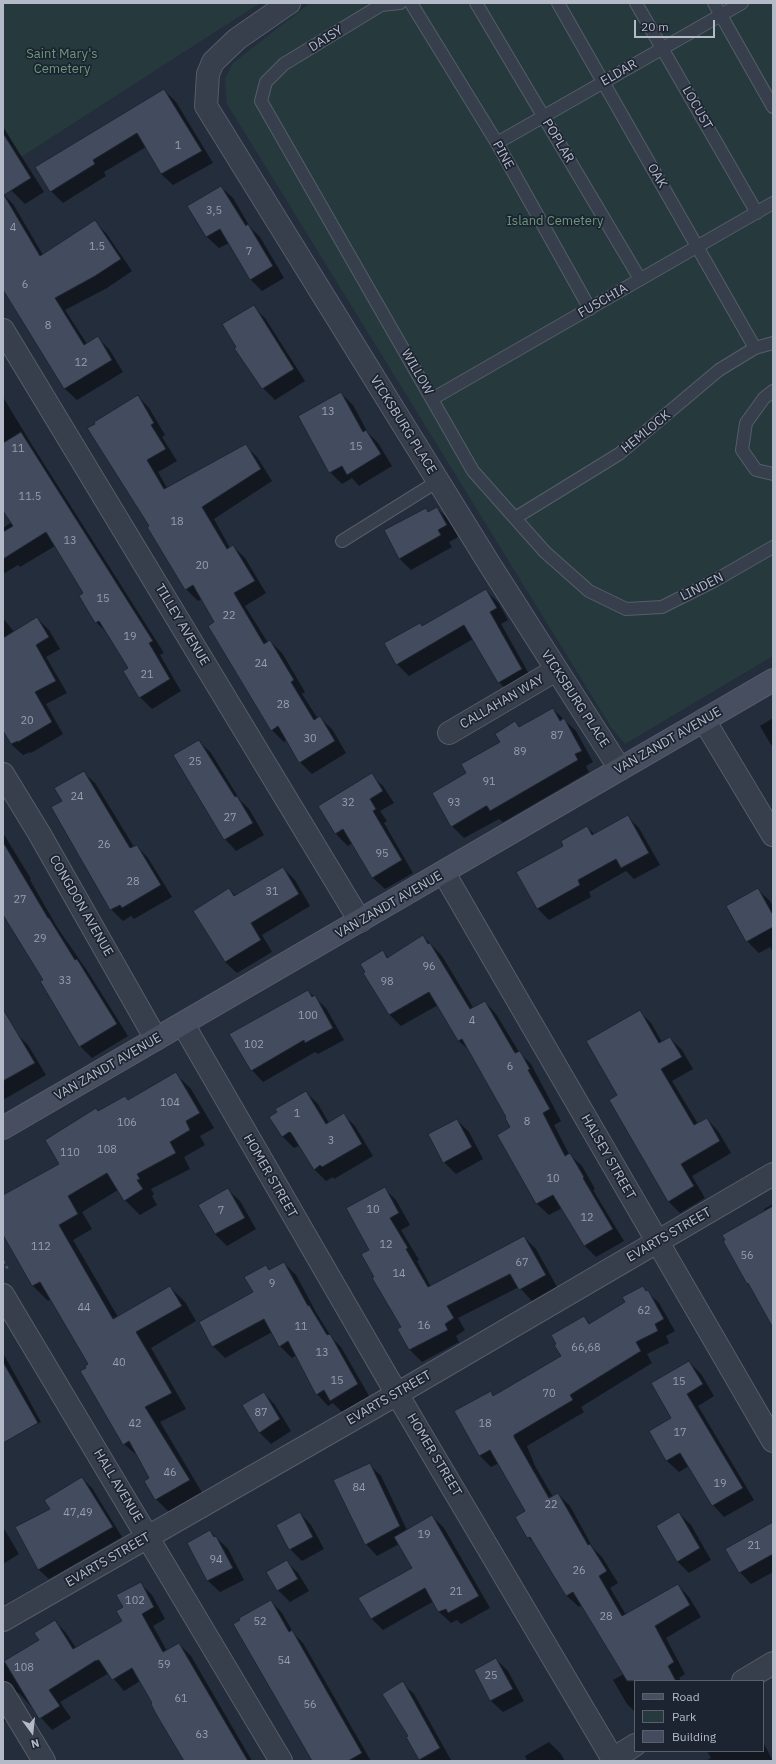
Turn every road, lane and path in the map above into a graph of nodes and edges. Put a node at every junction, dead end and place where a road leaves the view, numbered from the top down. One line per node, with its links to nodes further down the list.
1 (289, 3): 27 (street, VICKSBURG PLACE)
2 (400, 3): 12 (lane, DAISY)
3 (411, 3): 15 (lane, PINE)
4 (476, 3): 14 (lane, POPLAR)
5 (558, 3): 11 (lane, OAK)
6 (636, 3): 10 (lane, LOCUST)
7 (714, 3): 9 (lane)
8 (742, 3): 9 (lane, ELDAR)
9 (721, 15): 10 (lane, ELDAR); 13 (lane)
10 (662, 48): 11 (lane, ELDAR); 17 (lane, LOCUST)
11 (604, 82): 14 (lane, ELDAR); 18 (lane, OAK)
12 (264, 92): 25 (lane, WILLOW)
13 (773, 107)
14 (544, 116): 15 (lane, ELDAR); 19 (lane, POPLAR)
15 (497, 143): 20 (lane, PINE)
16 (773, 203): 17 (lane, FUSCHIA)
17 (757, 213): 18 (lane, FUSCHIA)
18 (697, 247): 19 (lane, FUSCHIA); 23 (lane, OAK)
19 (640, 279): 20 (lane, FUSCHIA)
20 (590, 309): 25 (lane, FUSCHIA)
21 (3, 330): 40 (street, TILLEY AVENUE)
22 (773, 343): 23 (lane, HEMLOCK)
23 (755, 348): 28 (lane, HEMLOCK)
24 (773, 390): 26 (lane)
25 (432, 400): 28 (lane, WILLOW)
26 (773, 474)
27 (438, 481): 29 (lane); 32 (street, VICKSBURG PLACE)
28 (515, 518): 31 (lane, WILLOW)
29 (342, 542)
30 (773, 547): 31 (lane, LINDEN)
31 (626, 609)
32 (556, 670): 35 (street, CALLAHAN WAY); 36 (street, VICKSBURG PLACE)
33 (773, 680): 34 (street, VAN ZANDT AVENUE)
34 (704, 720): 36 (street, VAN ZANDT AVENUE); 38 (street)
35 (449, 734)
36 (620, 769): 39 (street, VAN ZANDT AVENUE)
37 (3, 774): 42 (street, CONGDON AVENUE)
38 (773, 835)
39 (444, 873): 40 (street, VAN ZANDT AVENUE); 45 (street, HALSEY STREET)
40 (360, 921): 41 (street, VAN ZANDT AVENUE)
41 (183, 1024): 42 (street, VAN ZANDT AVENUE); 47 (street, HOMER STREET)
42 (156, 1039): 43 (street, VAN ZANDT AVENUE)
43 (3, 1128)
44 (773, 1174): 45 (street, EVARTS STREET)
45 (657, 1242): 47 (street, EVARTS STREET); 48 (street, HALSEY STREET)
46 (3, 1295): 49 (street, HALL AVENUE)
47 (397, 1394): 49 (street, EVARTS STREET); 55 (street, HOMER STREET)
48 (773, 1441)
49 (148, 1536): 50 (street, EVARTS STREET); 57 (street, HALL AVENUE)
50 (3, 1620)
51 (773, 1663): 52 (street)
52 (745, 1680)
53 (3, 1693): 56 (street)
54 (634, 1746): 55 (street)
55 (614, 1760)
56 (44, 1761)
57 (281, 1761)

